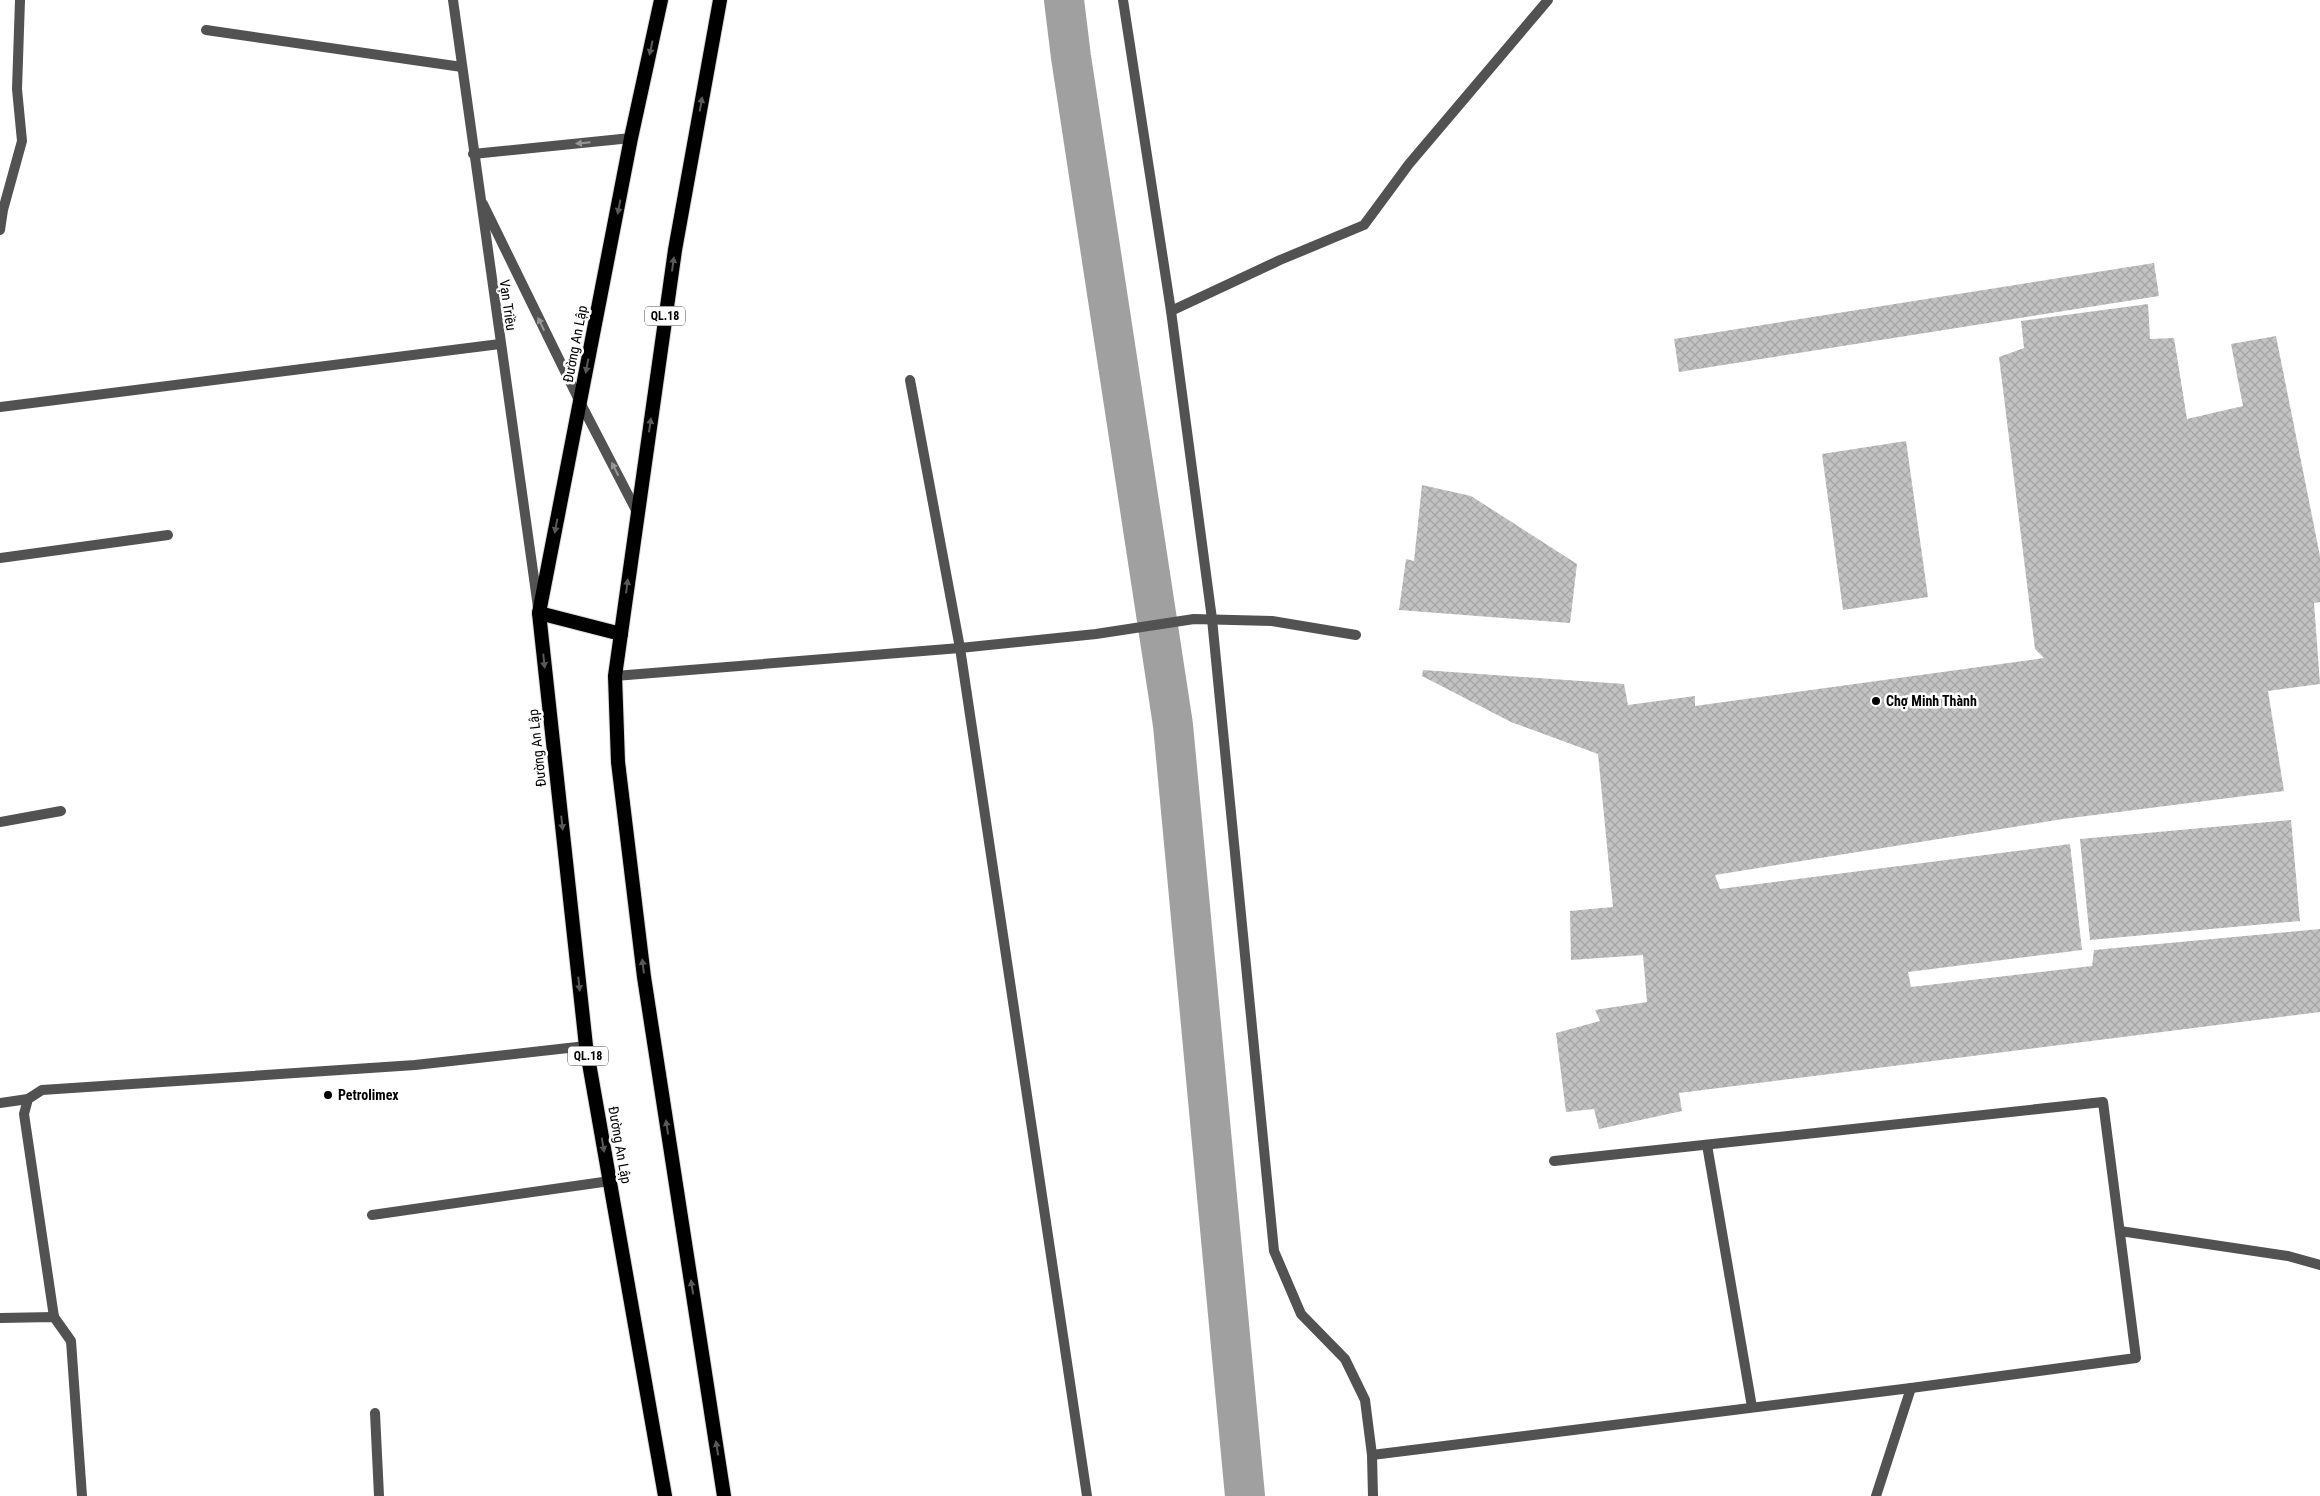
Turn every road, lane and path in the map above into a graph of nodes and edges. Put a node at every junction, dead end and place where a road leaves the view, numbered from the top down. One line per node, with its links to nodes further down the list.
1 (20, 0): 12 (street)
2 (453, 0): 8 (street, Vạn Triều)
3 (661, 0): 9 (highway, Đường An Lập / QL.18, one-way to 9)
4 (720, 0): 18 (highway, QL.18, one-way to 4)
5 (1123, 0): 13 (street)
6 (1548, 0): 13 (street)
7 (206, 30): 8 (street)
8 (462, 67): 10 (street, Vạn Triều)
9 (631, 138): 10 (street, one-way to 10); 16 (highway, Đường An Lập / QL.18, one-way to 16)
10 (473, 154): 11 (street, Vạn Triều)
11 (479, 196): 14 (street, Vạn Triều); 16 (street, one-way to 11)
12 (0, 230)
13 (1171, 311): 22 (street)
14 (500, 344): 17 (street); 21 (street, Vạn Triều)
15 (910, 380): 25 (street)
16 (580, 402): 18 (street, one-way to 16); 21 (highway, Đường An Lập / QL.18, one-way to 21)
17 (0, 407)
18 (637, 512): 23 (highway, QL.18, one-way to 18)
19 (168, 535): 20 (street)
20 (0, 558)
21 (539, 613): 23 (highway); 29 (highway, Đường An Lập / QL.18, one-way to 29)
22 (1212, 619): 24 (street); 25 (street); 43 (street)
23 (621, 634): 26 (highway, QL.18)
24 (1356, 635)
25 (960, 648): 26 (street); 48 (street)
26 (615, 676): 47 (highway, QL.18, one-way to 26)
27 (61, 811): 28 (street)
28 (0, 822)
29 (586, 1046): 30 (street); 34 (highway, Đường An Lập / QL.18, one-way to 34)
30 (28, 1099): 31 (street); 38 (street)
31 (0, 1103)
32 (1707, 1145): 33 (street); 36 (street); 41 (street)
33 (1554, 1161)
34 (610, 1181): 35 (street); 46 (highway, Đường An Lập / QL.18)
35 (372, 1215)
36 (2120, 1231): 37 (street); 40 (street)
37 (2320, 1264)
38 (54, 1317): 39 (street); 44 (street)
39 (0, 1318)
40 (1911, 1388): 41 (street); 50 (street)
41 (1752, 1407): 43 (street)
42 (375, 1413): 45 (street)
43 (1372, 1455): 49 (street)
44 (82, 1496)
45 (379, 1496)
46 (665, 1496)
47 (724, 1496)
48 (1087, 1496)
49 (1373, 1496)
50 (1876, 1496)

